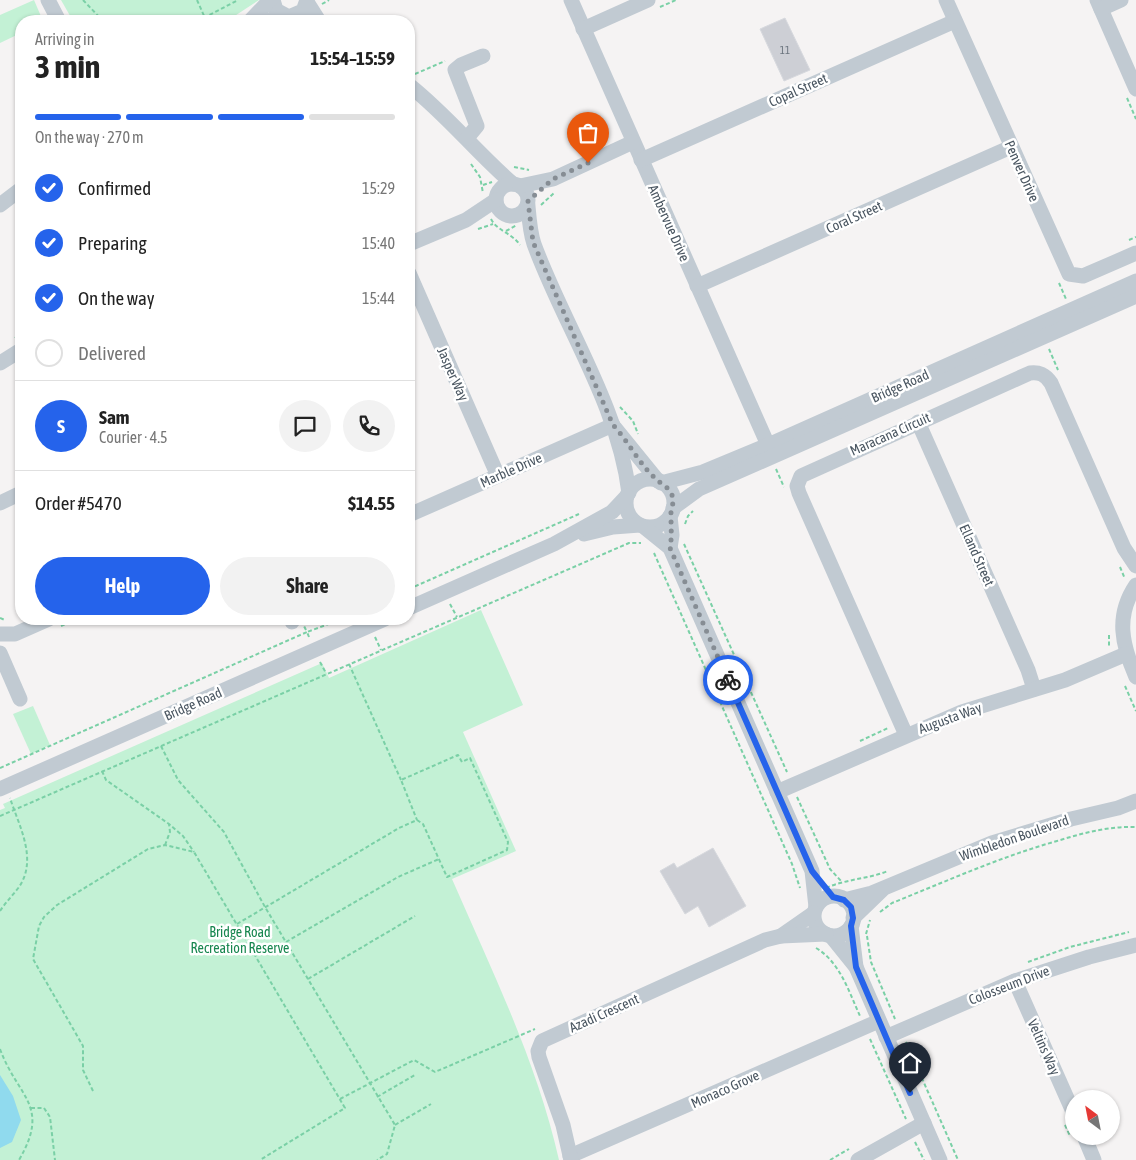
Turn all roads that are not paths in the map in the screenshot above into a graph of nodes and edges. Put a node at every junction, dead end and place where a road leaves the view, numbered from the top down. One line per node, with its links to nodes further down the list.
1 (48, 0): 9 (street)
2 (272, 0): 10 (street); 11 (street)
3 (571, 0): 15 (street, Ambervue Drive)
4 (648, 0): 15 (street)
5 (946, 0): 14 (street, Penver Drive)
6 (1121, 0): 8 (street)
7 (307, 1): 12 (street); 13 (street)
8 (1099, 4): 17 (street)
9 (56, 15)
10 (256, 15)
11 (288, 15)
12 (298, 15)
13 (316, 15)
14 (955, 21): 21 (street, Penver Drive); 23 (street, Copal Street)
15 (583, 28): 20 (street, Ambervue Drive)
16 (483, 56): 19 (street)
17 (1136, 89)
18 (415, 90): 19 (street)
19 (467, 138): 22 (street)
20 (634, 142): 23 (street, Ambervue Drive); 25 (street)
21 (1012, 147): 32 (street, Penver Drive); 34 (street, Coral Street)
22 (485, 160): 24 (street); 29 (street)
23 (641, 160): 34 (street, Ambervue Drive)
24 (516, 185): 25 (street); 28 (street); 29 (street)
25 (555, 185): 28 (street)
26 (15, 194): 27 (street)
27 (0, 205)
28 (532, 206): 29 (street); 31 (street)
29 (497, 208): 30 (street); 31 (street)
30 (415, 241)
31 (528, 245): 40 (street)
32 (1136, 252)
33 (1136, 281): 41 (street, Bridge Road)
34 (697, 286): 41 (street, Ambervue Drive)
35 (415, 287): 42 (street, Jasper Way)
36 (1136, 296): 48 (street, Bridge Road)
37 (15, 354): 38 (street)
38 (0, 363)
39 (918, 422): 52 (street, Maracana Circuit); 62 (street, Elland Street); 64 (street, Maracana Circuit)
40 (613, 425): 42 (street, Marble Drive); 43 (street); 44 (street)
41 (768, 445): 43 (street, Bridge Road)
42 (498, 476): 47 (street, Marble Drive)
43 (660, 482): 44 (street); 48 (street)
44 (628, 494): 49 (street); 50 (street)
45 (15, 497): 46 (street)
46 (0, 503)
47 (415, 512)
48 (672, 512): 49 (street); 51 (street)
49 (642, 526): 50 (street); 51 (street)
50 (554, 544): 54 (street)
51 (670, 548): 66 (street)
52 (1136, 566)
53 (1130, 582): 60 (street)
54 (415, 605)
55 (35, 625): 57 (street)
56 (371, 625): 65 (street, Bridge Road)
57 (3, 630): 58 (street)
58 (0, 639)
59 (0, 653): 63 (street)
60 (1126, 654): 61 (street); 62 (street, Augusta Way)
61 (1136, 677)
62 (1034, 689): 64 (street, Augusta Way)
63 (20, 699)
64 (906, 735): 66 (street, Augusta Way)
65 (3, 788)
66 (777, 792): 70 (street)
67 (1136, 801): 68 (street, Wimbledon Boulevard)
68 (1118, 808): 69 (street, Wimbledon Boulevard); 71 (street, Wimbledon Boulevard)
69 (1136, 812)
70 (812, 871): 72 (street); 73 (street)
71 (884, 887): 72 (street, Wimbledon Boulevard); 74 (street, Wimbledon Boulevard)
72 (839, 898): 73 (street); 74 (street)
73 (815, 910): 75 (street); 76 (street, Azadi Crescent)
74 (852, 922): 75 (street); 78 (street)
75 (829, 935): 76 (street, Azadi Crescent); 78 (street)
76 (781, 936): 85 (street, Azadi Crescent)
77 (1136, 945): 79 (street, Colosseum Drive)
78 (856, 967): 80 (street)
79 (1015, 980): 81 (street, Colosseum Drive); 82 (street, Veltins Way)
80 (879, 1020): 81 (street); 85 (street, Monaco Grove)
81 (886, 1037): 83 (street)
82 (1065, 1108)
83 (924, 1123): 86 (street); 87 (street)
84 (1083, 1145): 88 (street)
85 (571, 1158)
86 (858, 1160)
87 (940, 1160)
88 (1094, 1160)

